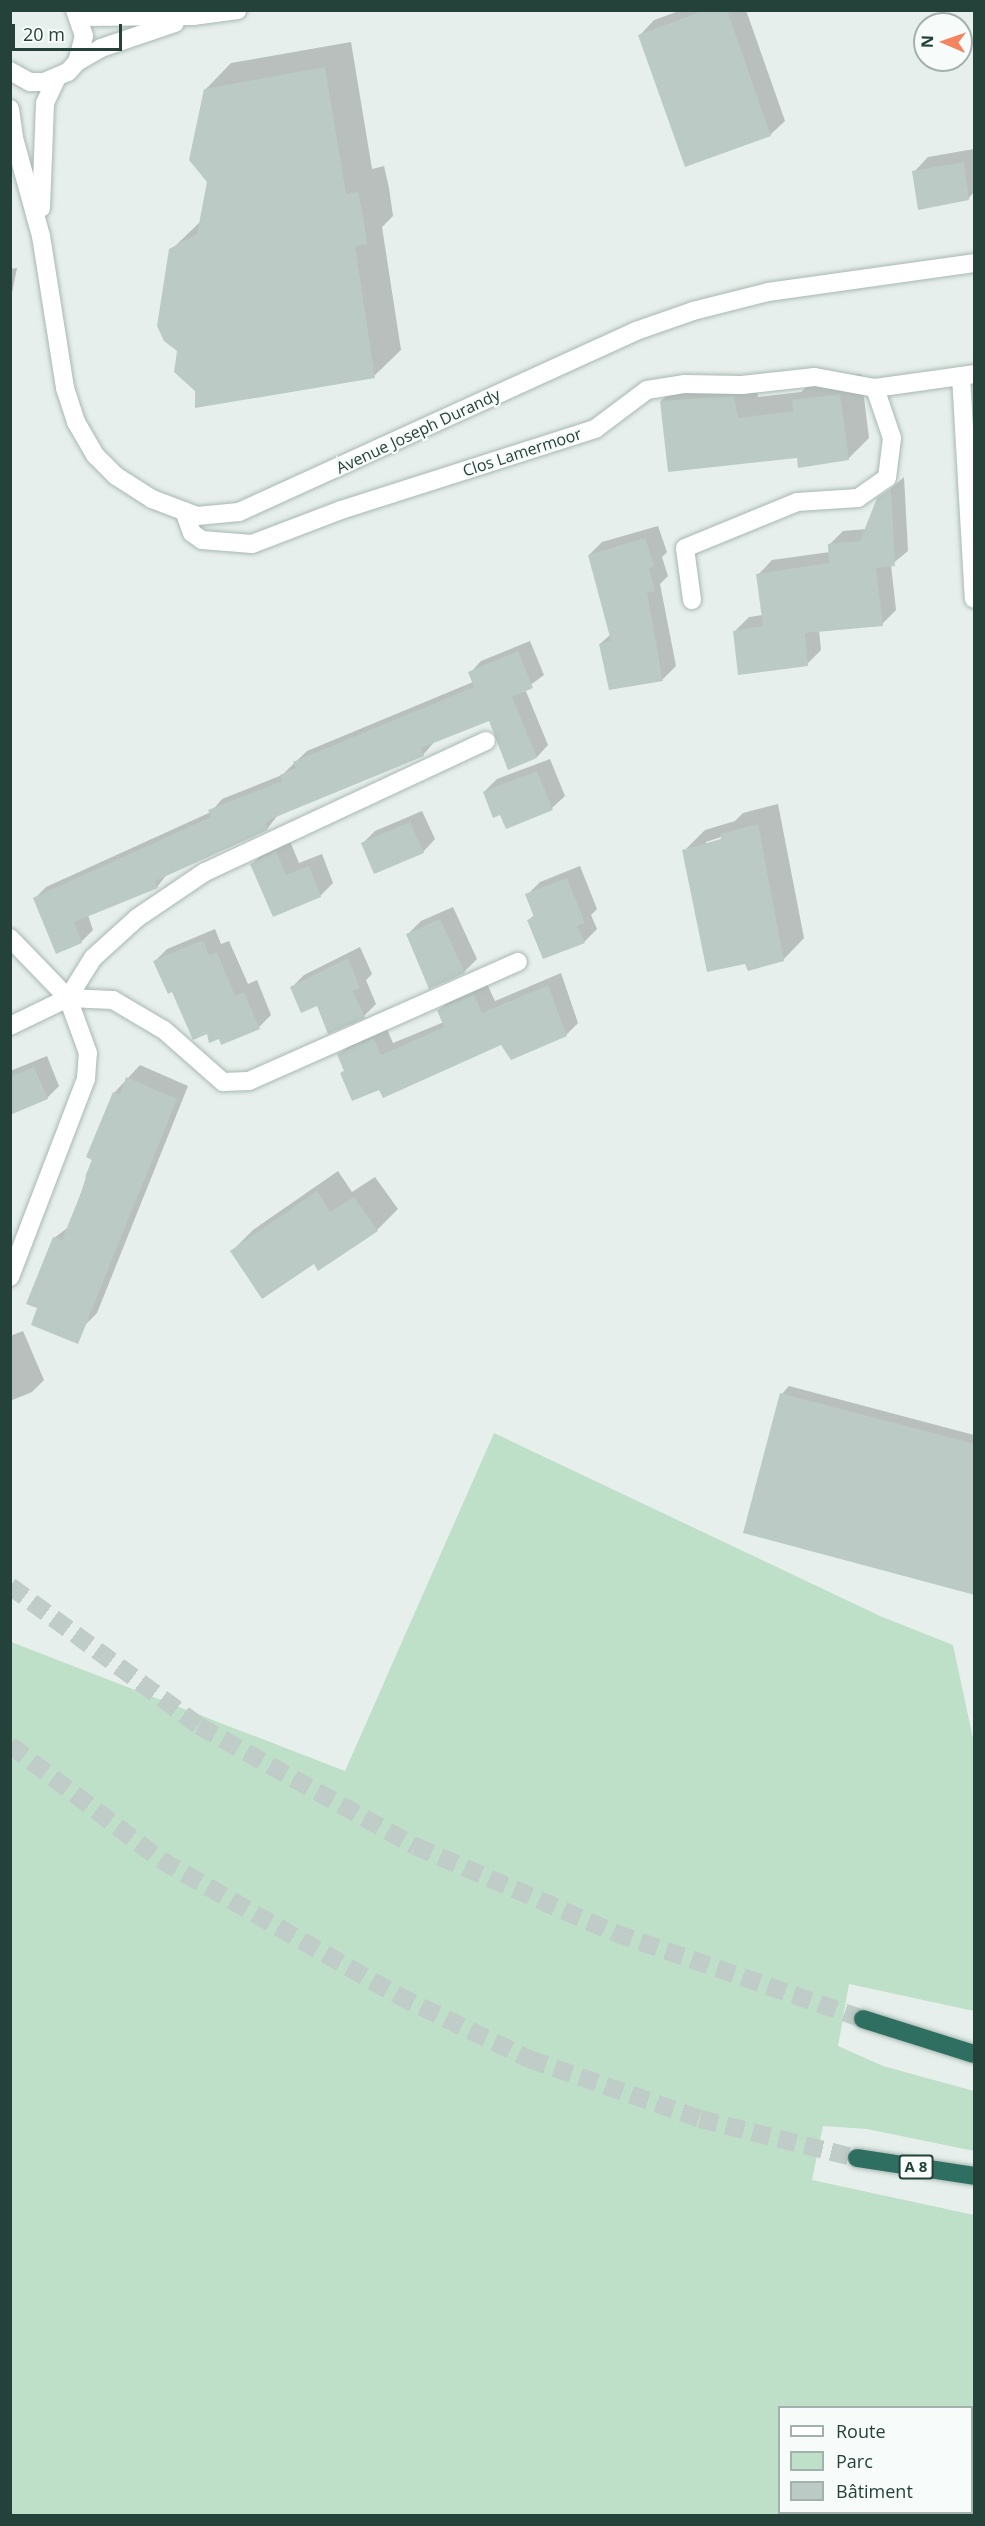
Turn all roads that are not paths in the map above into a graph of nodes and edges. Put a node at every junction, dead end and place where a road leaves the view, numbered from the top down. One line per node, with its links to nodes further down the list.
1 (238, 10): 3 (street)
2 (77, 14): 3 (street); 4 (street)
3 (193, 16): 4 (street)
4 (77, 62): 6 (street)
5 (10, 71): 6 (street)
6 (56, 79): 9 (street, Avenue Joseph Durandy)
7 (10, 109): 8 (street, Avenue Joseph Durandy)
8 (12, 137): 9 (street, Avenue Joseph Durandy)
9 (41, 237): 13 (street, Avenue Joseph Durandy)
10 (975, 263): 13 (street, Avenue Joseph Durandy)
11 (968, 375): 12 (street, Clos Lamermoor); 14 (street, Clos Lamermoor)
12 (875, 388): 13 (street, Clos Lamermoor); 15 (street)
13 (184, 511)
14 (975, 599)
15 (692, 600)
16 (486, 741): 19 (street)
17 (10, 939): 19 (street)
18 (518, 962): 19 (street)
19 (68, 998): 20 (street); 21 (street)
20 (10, 1026)
21 (10, 1277)
22 (863, 2019): 23 (highway)
23 (975, 2054)
24 (857, 2158): 25 (highway, A 8)
25 (975, 2176)

